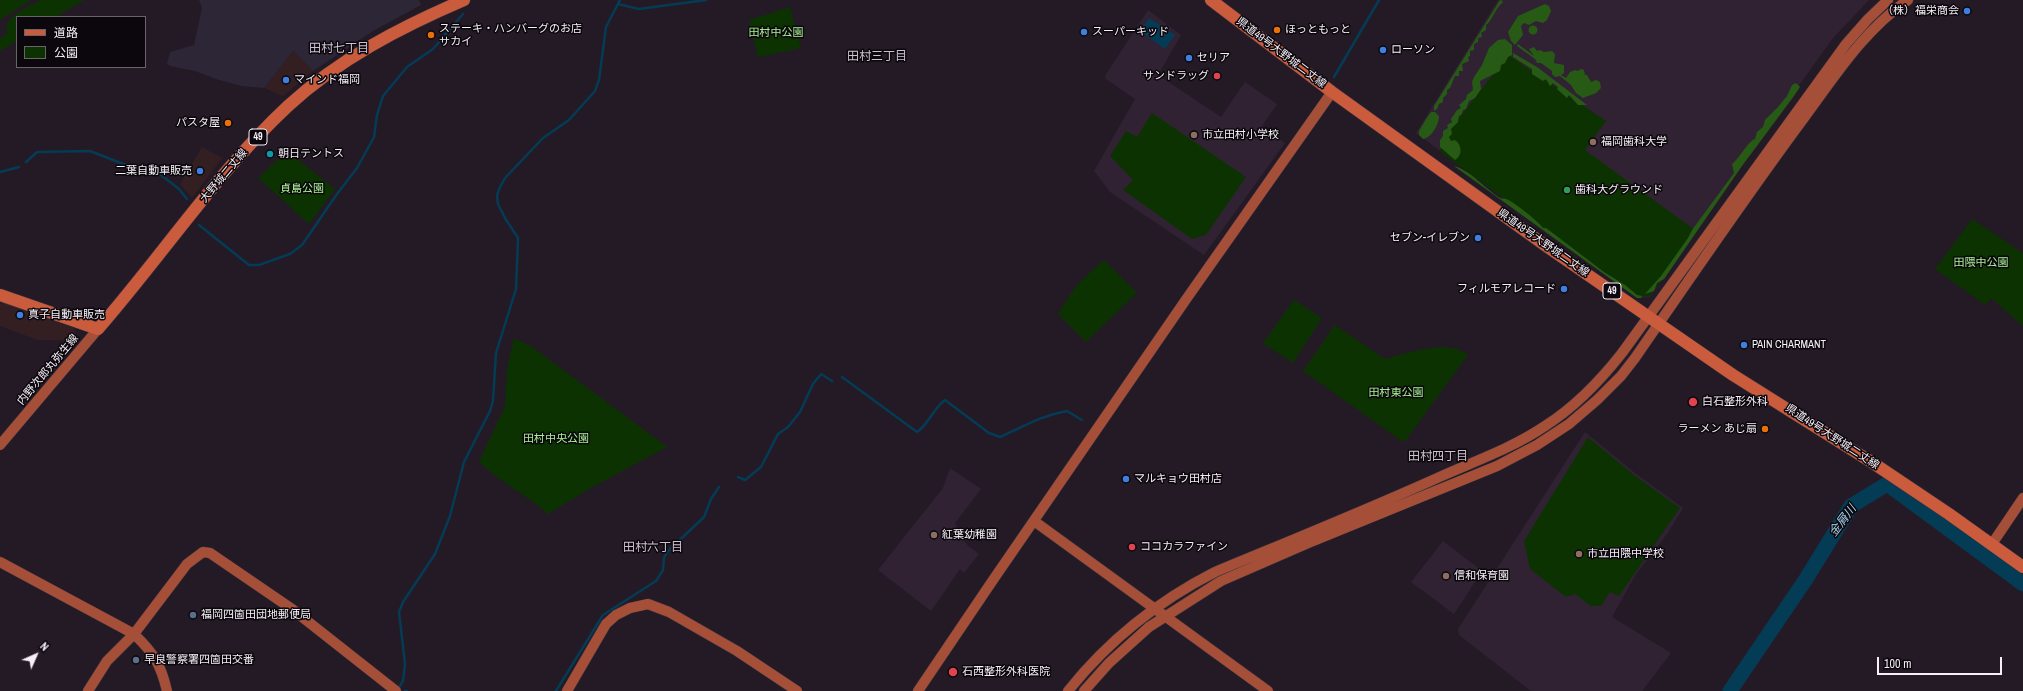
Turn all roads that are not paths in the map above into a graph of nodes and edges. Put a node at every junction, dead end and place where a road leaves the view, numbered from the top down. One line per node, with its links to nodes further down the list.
1 (464, 0): 8 (main road, 大野城二丈線 / 49)
2 (1211, 0): 5 (main road, 県道49号大野城二丈線 / 49)
3 (1888, 0): 7 (street)
4 (1908, 0): 7 (street)
5 (1332, 92): 7 (main road, 県道49号大野城二丈線 / 49); 11 (street)
6 (0, 295): 8 (main road)
7 (1654, 320): 12 (main road, 県道49号大野城二丈線 / 49); 15 (street); 16 (street)
8 (98, 329): 9 (street, 内野次郎丸弥生線)
9 (0, 445)
10 (2023, 498): 12 (street)
11 (1034, 521): 15 (street); 23 (street)
12 (1992, 544): 14 (main road, 県道49号大野城二丈線 / 49)
13 (0, 562): 17 (street)
14 (2023, 567)
15 (1155, 608): 16 (street); 24 (street)
16 (1165, 616): 25 (street); 26 (street)
17 (134, 634): 18 (street); 19 (street); 20 (street)
18 (394, 690)
19 (88, 691)
20 (167, 691)
21 (567, 691): 22 (street)
22 (797, 691)
23 (918, 691)
24 (1068, 691)
25 (1084, 691)
26 (1268, 691)

